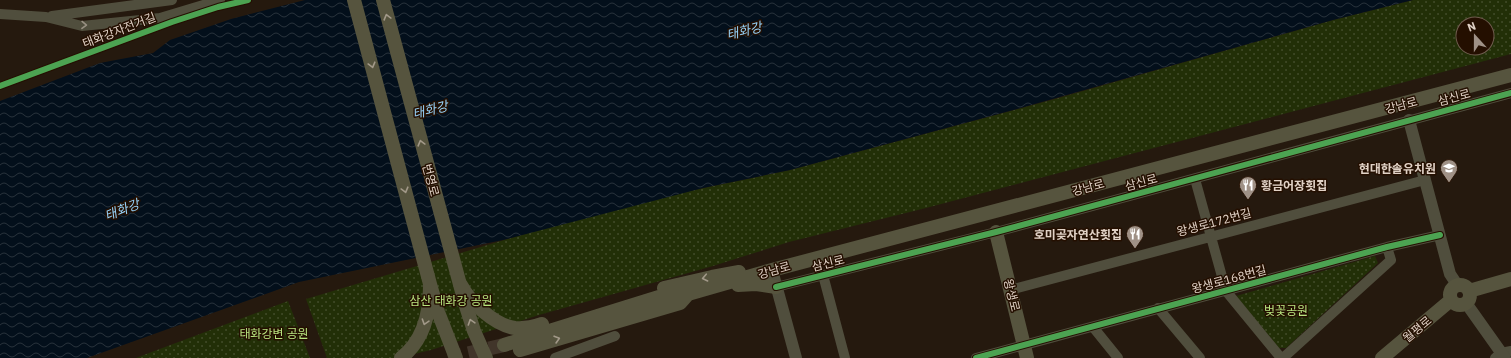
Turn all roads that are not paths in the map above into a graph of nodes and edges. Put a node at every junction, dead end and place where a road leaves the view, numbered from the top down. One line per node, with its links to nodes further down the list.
1 (172, 0): 6 (street)
2 (220, 0): 6 (street, one-way to 2)
3 (354, 0): 20 (main road, one-way to 20, bridge)
4 (383, 0): 18 (main road, 번영로, one-way to 4, bridge)
5 (0, 14): 6 (street)
6 (46, 17)
7 (1511, 75): 16 (main road, 강남로)
8 (1511, 93): 9 (street, 삼신로)
9 (1410, 120): 10 (street, 삼신로); 11 (street)
10 (1195, 179): 12 (street, 삼신로); 14 (street)
11 (1425, 180): 13 (street); 14 (street, 왕생로172번길)
12 (996, 232): 17 (street, 삼신로); 23 (main road, 왕생로)
13 (1440, 235): 15 (street, 왕생로168번길); 25 (street)
14 (1211, 236): 23 (street, 왕생로172번길); 24 (street)
15 (1387, 247): 24 (street, 왕생로168번길); 41 (street)
16 (772, 270): 18 (main road, one-way to 18, bridge); 21 (main road, 강남로); 22 (street)
17 (823, 275): 22 (street, 삼신로); 37 (street)
18 (458, 278): 34 (main road, 번영로, one-way to 18, bridge)
19 (1511, 280): 25 (main road)
20 (430, 284): 32 (main road, one-way to 32); 33 (main road, bridge)
21 (714, 287): 22 (main road); 29 (main road, 강남로)
22 (776, 287): 36 (street)
23 (1010, 290): 30 (main road, 왕생로)
24 (1226, 291): 26 (street, 왕생로168번길); 41 (street)
25 (1464, 293): 31 (street); 42 (main road, 월평로)
26 (1158, 308): 27 (street, 왕생로168번길); 40 (street)
27 (1093, 327): 30 (street, 왕생로168번길); 39 (street)
28 (615, 336): 35 (street)
29 (505, 349)
30 (1026, 352): 38 (street, 왕생로168번길)
31 (1503, 355)
32 (401, 358)
33 (456, 358)
34 (486, 358)
35 (555, 358)
36 (796, 358)
37 (845, 358)
38 (976, 358)
39 (1118, 358)
40 (1200, 358)
41 (1282, 358)
42 (1382, 358)

